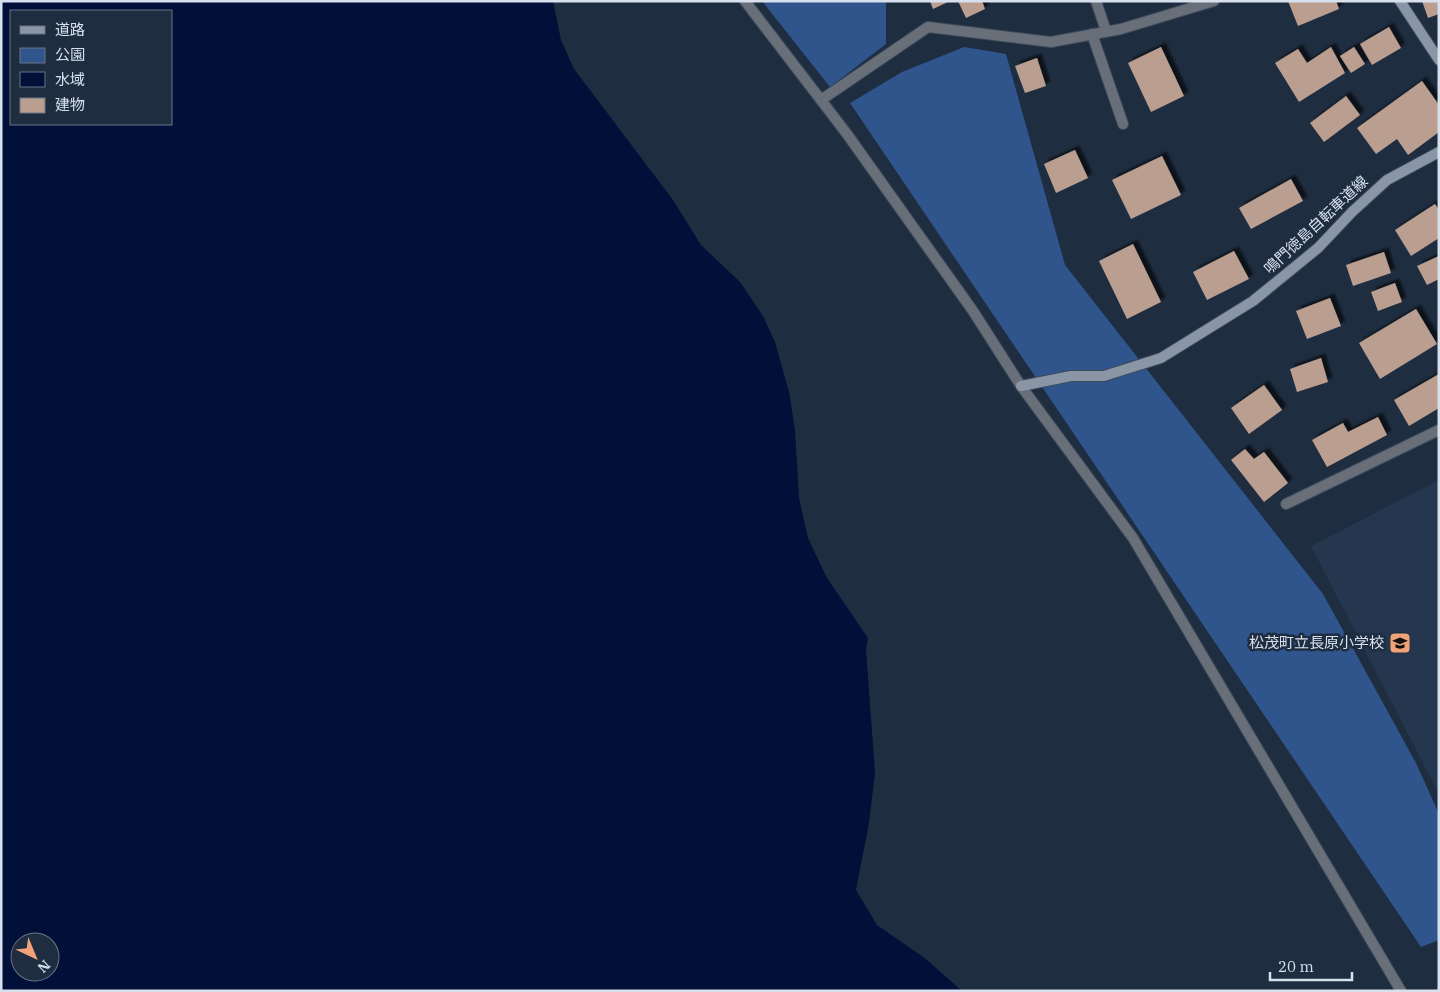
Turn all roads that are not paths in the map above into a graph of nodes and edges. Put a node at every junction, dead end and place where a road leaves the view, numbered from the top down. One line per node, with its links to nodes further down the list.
1 (745, 1): 8 (street)
2 (1096, 1): 5 (street)
3 (1214, 1): 5 (street)
4 (1400, 1): 7 (main road)
5 (1106, 31): 6 (street)
6 (1092, 34): 8 (street); 9 (street)
7 (1439, 60)
8 (821, 100): 11 (street)
9 (1124, 124)
10 (1439, 152): 11 (main road, 鳴門徳島自転車道線)
11 (1021, 386): 14 (street)
12 (1439, 430): 13 (street)
13 (1286, 504)
14 (1400, 991)

